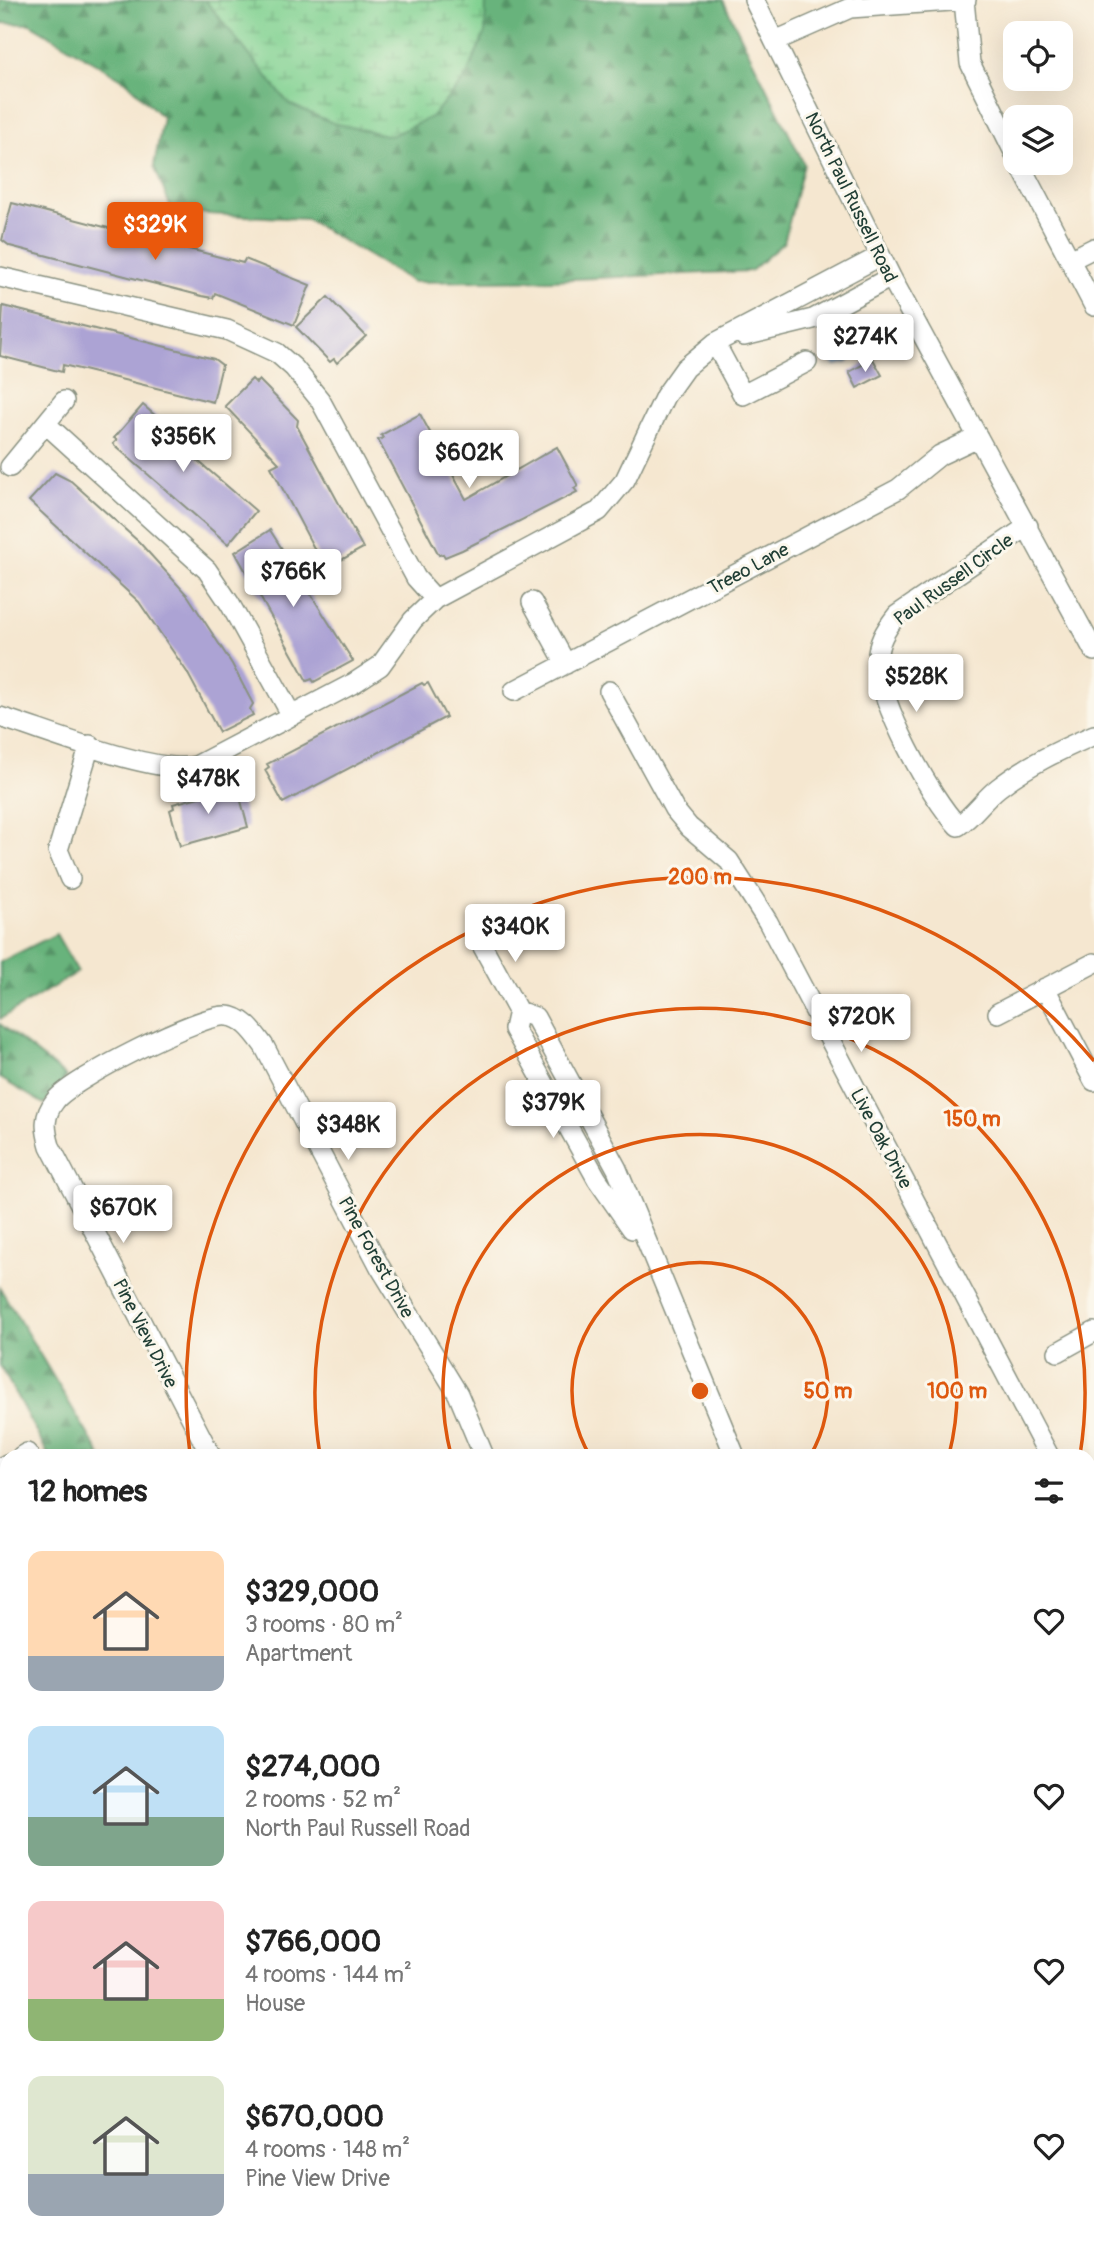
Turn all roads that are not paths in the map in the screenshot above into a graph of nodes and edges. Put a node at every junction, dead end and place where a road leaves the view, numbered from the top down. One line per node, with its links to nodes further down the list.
1 (754, 0): 3 (street, North Paul Russell Road)
2 (965, 0): 3 (street); 4 (street)
3 (775, 41): 7 (street, North Paul Russell Road)
4 (1003, 130)
5 (1026, 175): 8 (street)
6 (1094, 248): 8 (street)
7 (880, 256): 10 (street, North Paul Russell Road); 11 (street)
8 (1070, 260): 12 (street)
9 (0, 276): 21 (street)
10 (891, 277): 13 (street); 18 (street, North Paul Russell Road)
11 (789, 304): 13 (street); 14 (street)
12 (1094, 306)
13 (799, 323): 14 (street)
14 (715, 343): 15 (street); 21 (street)
15 (807, 362)
16 (64, 401): 17 (street)
17 (46, 424): 19 (street); 27 (street)
18 (978, 437): 20 (street, North Paul Russell Road); 24 (street, Treeo Lane)
19 (10, 467)
20 (1028, 526): 23 (street, North Paul Russell Road); 29 (street, Paul Russell Circle)
21 (435, 599): 27 (street)
22 (533, 602): 24 (street)
23 (1094, 651)
24 (566, 664): 25 (street, Treeo Lane)
25 (514, 691)
26 (609, 691): 43 (street, Live Oak Drive)
27 (292, 716): 30 (street)
28 (0, 717): 30 (street)
29 (1094, 735)
30 (90, 745): 31 (street)
31 (69, 879)
32 (477, 936): 42 (street)
33 (1094, 964): 34 (street)
34 (1045, 988): 35 (street); 37 (street)
35 (998, 1013)
36 (130, 1055): 40 (street, Pine View Drive); 41 (street, Pine Forest Drive)
37 (1094, 1081)
38 (1094, 1332): 39 (street)
39 (1058, 1352)
40 (207, 1449)
41 (481, 1449)
42 (732, 1449)
43 (1045, 1449)

